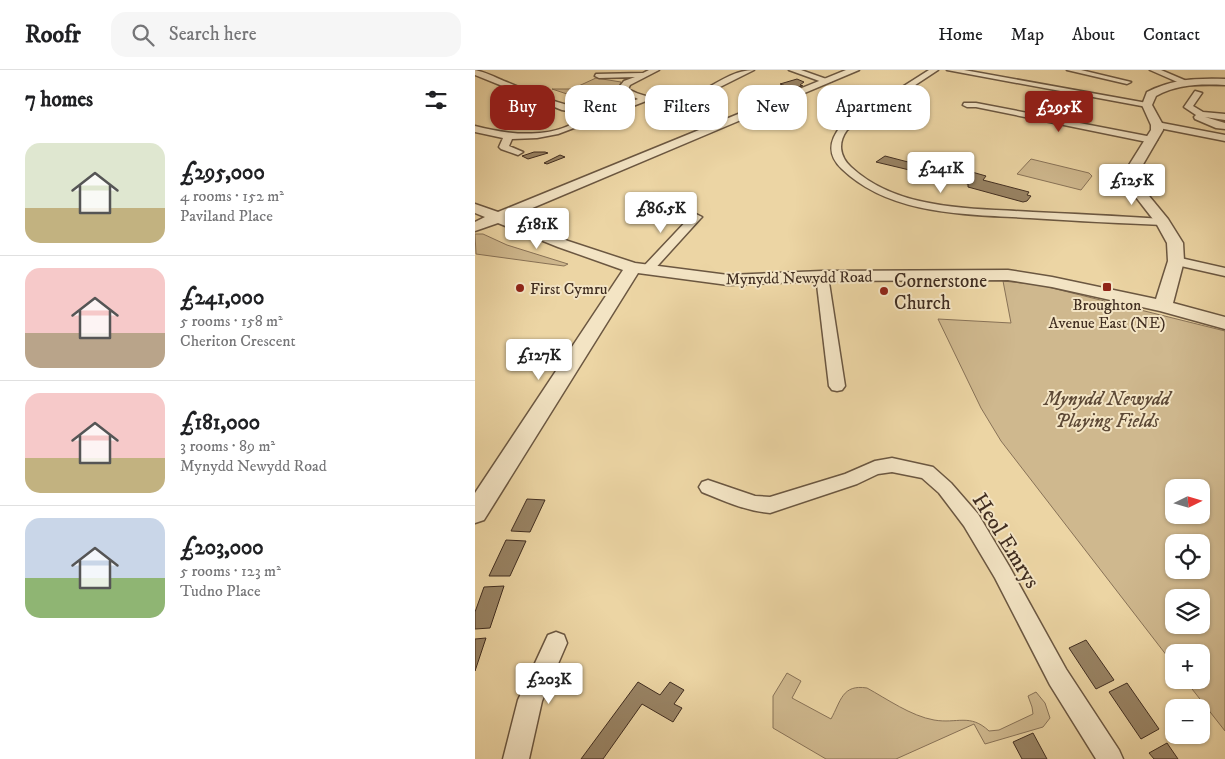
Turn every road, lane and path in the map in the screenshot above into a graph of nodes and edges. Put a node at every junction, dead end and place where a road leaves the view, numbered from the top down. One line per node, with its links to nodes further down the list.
1 (750, 70): 18 (street)
2 (793, 70): 14 (street)
3 (854, 70): 14 (street)
4 (934, 70): 39 (street)
5 (951, 70): 11 (street)
6 (1071, 70): 12 (street)
7 (1107, 70): 12 (street)
8 (1154, 70): 16 (street)
9 (475, 72): 23 (street)
10 (651, 72): 13 (street); 20 (street)
11 (981, 73): 22 (street)
12 (1097, 76): 15 (street)
13 (604, 77)
14 (828, 81): 38 (street)
15 (1127, 82)
16 (1185, 82): 17 (street); 22 (street)
17 (1225, 82)
18 (717, 85)
19 (1184, 95): 24 (street)
20 (645, 97)
21 (971, 104): 34 (street)
22 (1147, 105): 26 (street)
23 (565, 108)
24 (1201, 114): 25 (street); 27 (street)
25 (1225, 117)
26 (1157, 125): 30 (street); 34 (street)
27 (1222, 126): 30 (street)
28 (475, 129): 31 (street)
29 (564, 131): 31 (street); 32 (street)
30 (1212, 135): 33 (street)
31 (508, 136): 35 (street)
32 (576, 137)
33 (1225, 138)
34 (1152, 140): 39 (street)
35 (518, 152)
36 (475, 208): 38 (street, Mynydd Newydd Road)
37 (696, 217): 42 (street)
38 (497, 218): 40 (street); 42 (street, Mynydd Newydd Road)
39 (1163, 222): 41 (street)
40 (475, 227)
41 (1175, 261): 43 (street); 45 (street)
42 (640, 269): 44 (street, Mynydd Newydd Road); 49 (street)
43 (1225, 272)
44 (822, 276): 45 (street, Mynydd Newydd Road); 47 (street)
45 (1163, 306): 46 (street, Mynydd Newydd Road)
46 (1225, 323)
47 (837, 386)
48 (708, 487): 52 (street, Heol Emrys)
49 (475, 513)
50 (556, 643): 51 (street)
51 (516, 759)
52 (1110, 759)

